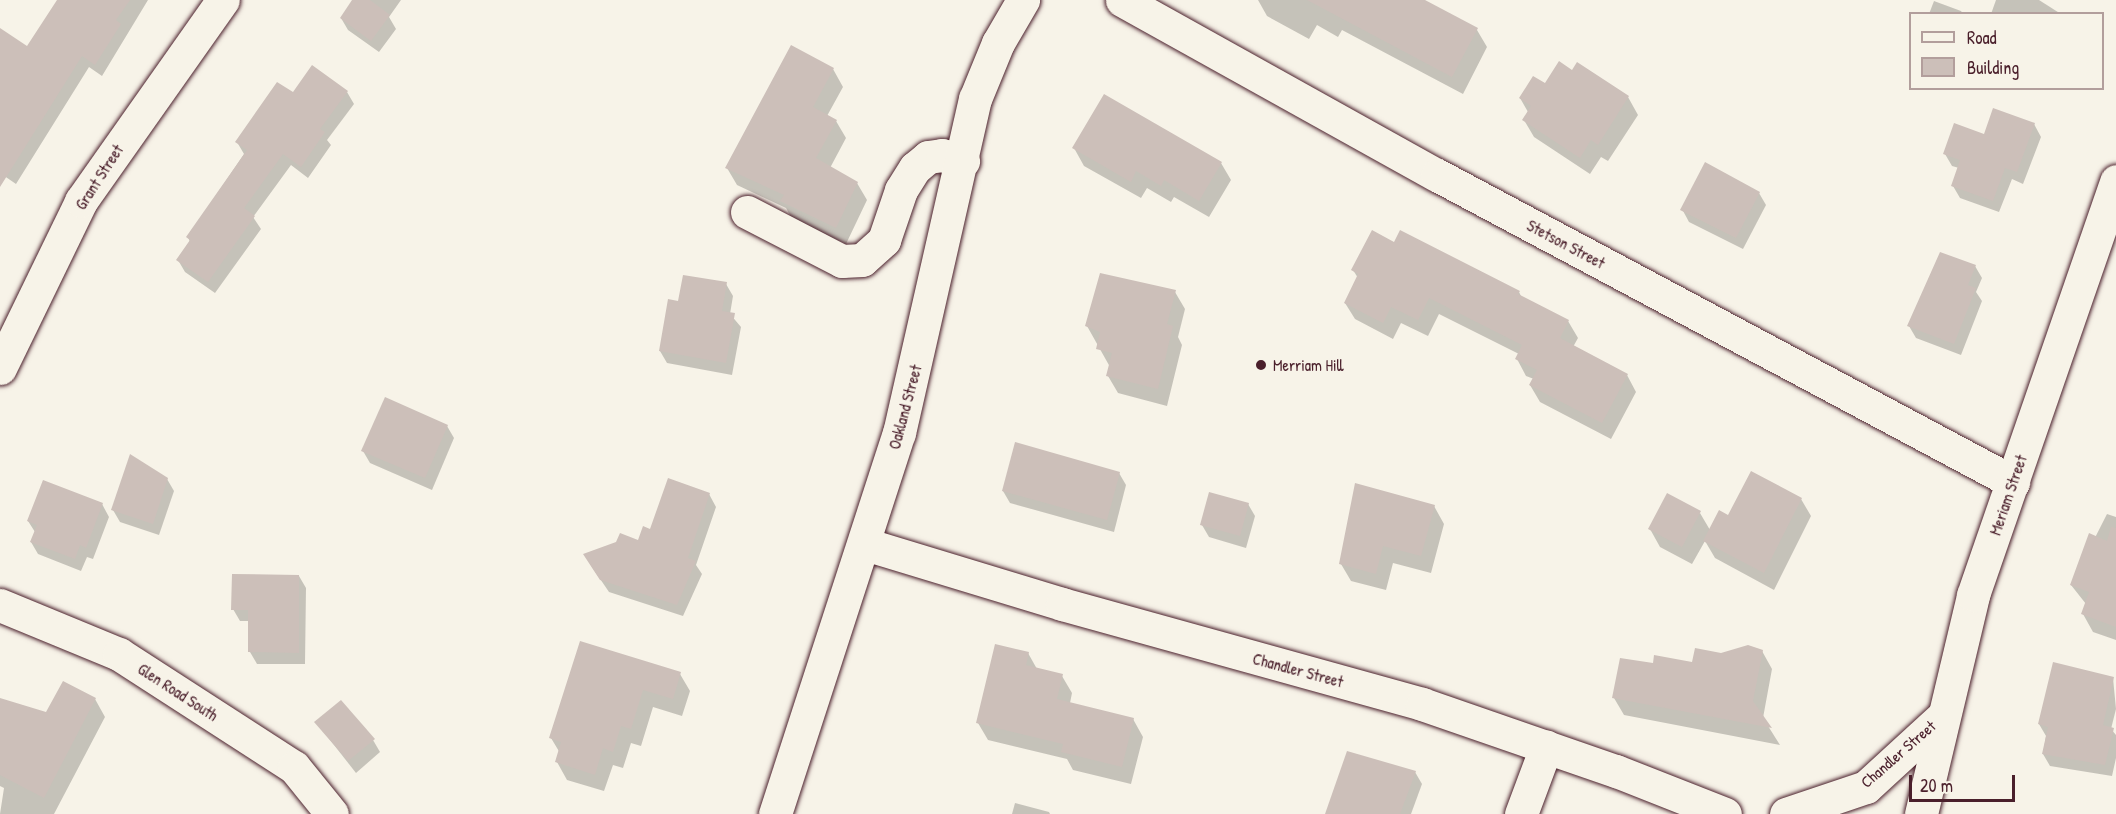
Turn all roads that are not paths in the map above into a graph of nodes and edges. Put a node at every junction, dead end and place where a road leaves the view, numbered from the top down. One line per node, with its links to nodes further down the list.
1 (223, 0): 7 (street, Grant Street)
2 (1023, 0): 4 (street, Oakland Street)
3 (1122, 0): 8 (street, Stetson Street)
4 (963, 161): 6 (street); 9 (street, Oakland Street)
5 (2116, 182): 8 (street, Meriam Street)
6 (747, 212)
7 (0, 368)
8 (2013, 482): 11 (street, Meriam Street)
9 (865, 544): 12 (street, Chandler Street); 14 (street, Oakland Street)
10 (0, 605): 13 (street, Glen Road South)
11 (1942, 717): 17 (street, Chandler Street); 18 (street, Meriam Street)
12 (1546, 747): 15 (street); 16 (street, Chandler Street)
13 (332, 814)
14 (775, 814)
15 (1521, 814)
16 (1725, 814)
17 (1786, 814)
18 (1921, 814)

